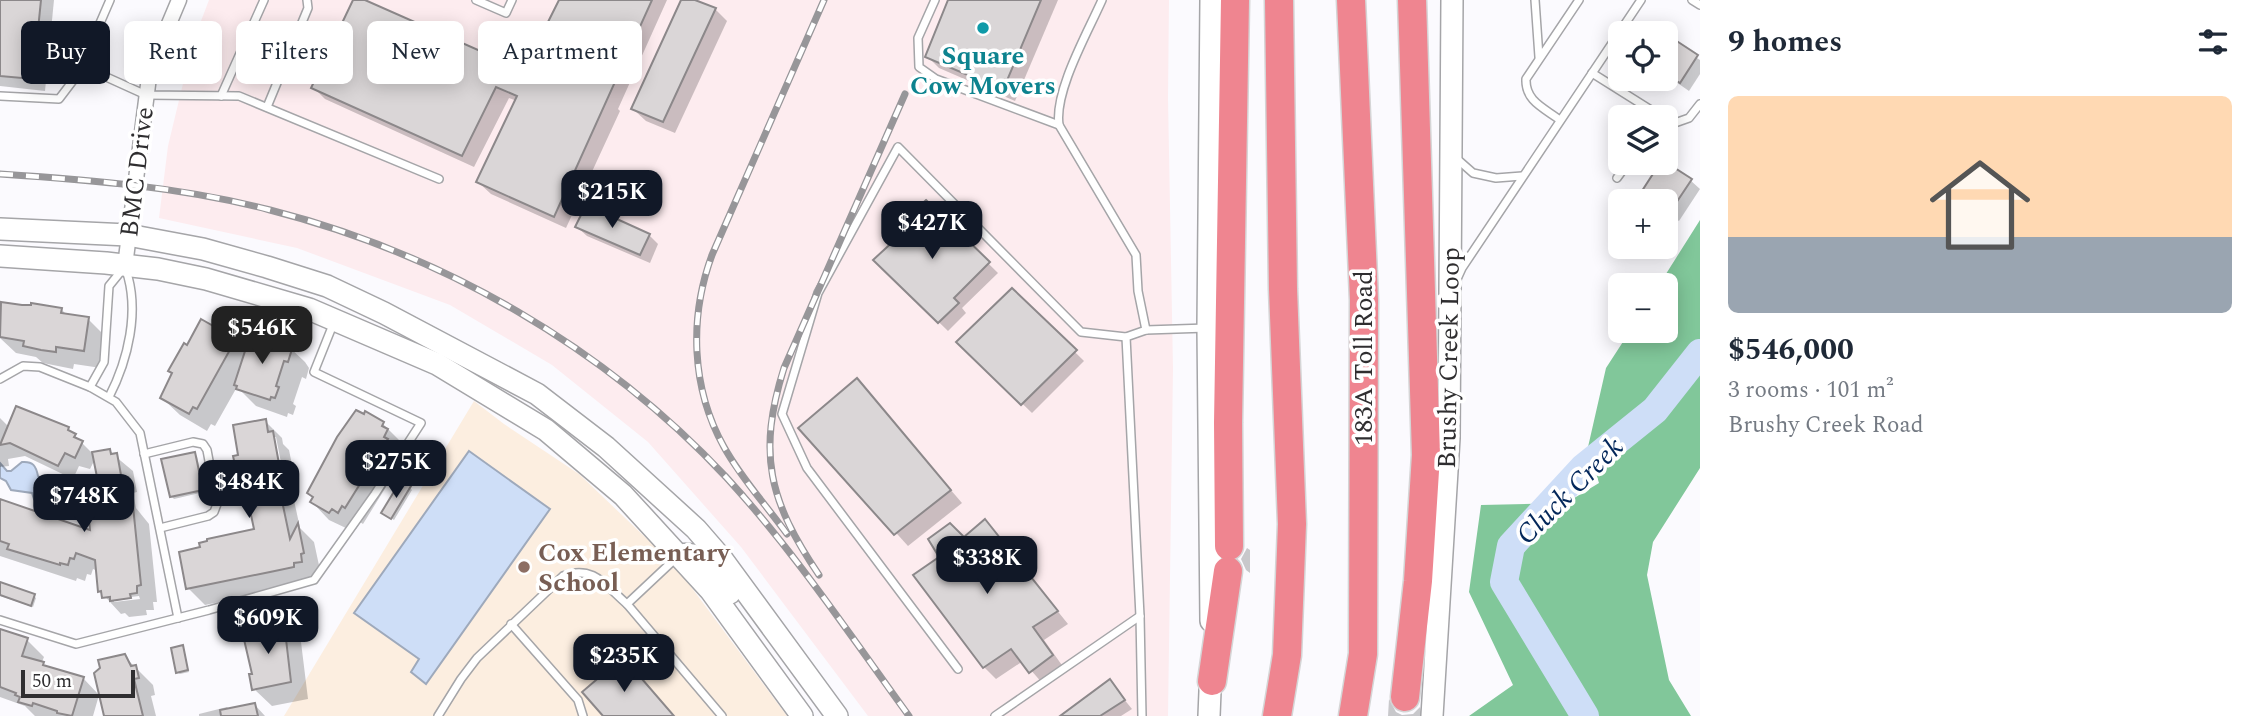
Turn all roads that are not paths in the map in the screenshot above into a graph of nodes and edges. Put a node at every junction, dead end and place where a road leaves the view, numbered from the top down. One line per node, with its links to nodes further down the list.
1 (110, 0): 20 (lane)
2 (179, 0): 26 (street, BMC Drive)
3 (264, 0): 27 (lane)
4 (307, 0): 30 (lane)
5 (476, 0): 6 (lane)
6 (512, 0)
7 (934, 0): 33 (lane)
8 (1102, 0): 33 (lane)
9 (1211, 0): 45 (main road)
10 (1235, 0): 60 (highway)
11 (1279, 0): 71 (highway)
12 (1351, 0): 72 (highway, 183A Toll Road)
13 (1412, 0): 61 (highway)
14 (1452, 0): 34 (main road, Brushy Creek Loop)
15 (1535, 0): 21 (lane)
16 (1579, 0): 21 (lane)
17 (1641, 0): 22 (lane)
18 (1692, 0): 19 (lane)
19 (1700, 5)
20 (101, 21)
21 (1539, 58): 31 (lane)
22 (1592, 73): 29 (lane); 31 (lane)
23 (110, 79): 26 (lane)
24 (70, 84): 25 (lane)
25 (0, 96)
26 (146, 96): 27 (lane); 40 (street, BMC Drive)
27 (221, 96): 30 (lane)
28 (1700, 104): 32 (lane)
29 (1642, 105)
30 (267, 107): 38 (lane)
31 (1560, 120): 36 (lane)
32 (1678, 122)
33 (1059, 125): 46 (lane)
34 (1450, 153): 36 (lane); 43 (main road, Brushy Creek Loop)
35 (1620, 175): 37 (lane)
36 (1522, 176): 43 (lane)
37 (1618, 178)
38 (439, 179)
39 (0, 229): 40 (main road)
40 (128, 235): 42 (street, BMC Drive); 67 (main road)
41 (0, 256): 42 (main road)
42 (125, 266): 44 (main road); 49 (lane); 50 (lane)
43 (1448, 303): 73 (main road, Brushy Creek Loop)
44 (335, 319): 53 (main road); 56 (lane)
45 (1208, 328): 46 (lane); 60 (main road)
46 (1146, 330): 47 (lane)
47 (1126, 337): 55 (lane); 59 (lane)
48 (0, 379): 49 (lane)
49 (90, 387): 50 (lane)
50 (109, 397): 51 (lane)
51 (144, 454): 52 (lane); 52 (lane)
52 (160, 528): 56 (lane)
53 (679, 555): 54 (lane); 65 (main road); 66 (main road)
54 (627, 604): 58 (lane); 64 (lane)
55 (1140, 616): 68 (lane); 69 (lane)
56 (178, 618): 57 (lane)
57 (0, 620)
58 (511, 624): 62 (lane); 63 (lane)
59 (958, 669)
60 (1212, 681): 70 (main road)
61 (1405, 697)
62 (439, 716)
63 (583, 716)
64 (722, 716)
65 (802, 716)
66 (819, 716)
67 (837, 716)
68 (995, 716)
69 (1142, 716)
70 (1209, 716)
71 (1277, 716)
72 (1353, 716)
73 (1432, 716)

